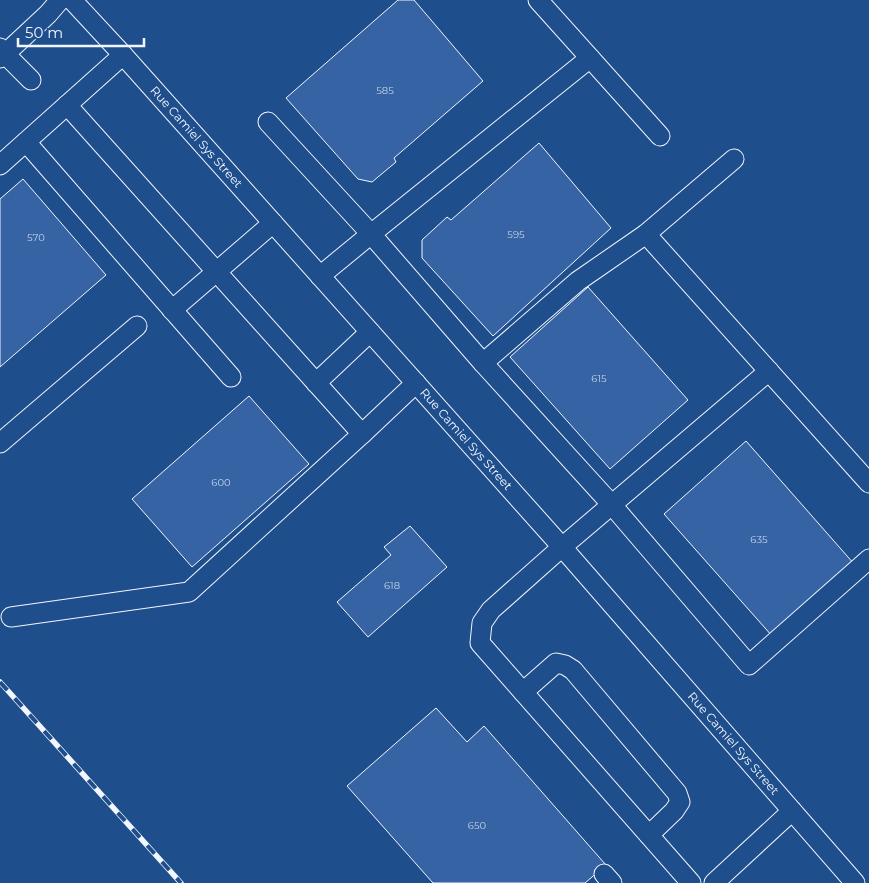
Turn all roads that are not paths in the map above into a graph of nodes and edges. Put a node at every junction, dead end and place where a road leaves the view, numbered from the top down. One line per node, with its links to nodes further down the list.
1 (60, 0): 4 (street)
2 (72, 0): 5 (street, Rue Camiel Sys Street)
3 (538, 0): 6 (street)
4 (2, 53): 7 (street)
5 (123, 55): 8 (street); 14 (street, Rue Camiel Sys Street)
6 (590, 58): 10 (street); 15 (street)
7 (31, 80)
8 (67, 105): 11 (street); 17 (street)
9 (268, 122): 15 (street)
10 (660, 136)
11 (26, 142): 13 (street); 19 (street)
12 (734, 159): 16 (street)
13 (0, 165)
14 (273, 223): 17 (street); 18 (street, Rue Camiel Sys Street)
15 (371, 234): 18 (street); 22 (street)
16 (646, 234): 22 (street); 23 (street)
17 (216, 272): 19 (street); 25 (street)
18 (320, 276): 21 (street, Rue Camiel Sys Street)
19 (172, 310): 24 (street)
20 (137, 326): 28 (street)
21 (370, 332): 25 (street); 26 (street, Rue Camiel Sys Street)
22 (483, 363): 30 (street)
23 (769, 371): 29 (street); 30 (street)
24 (230, 377)
25 (316, 383): 27 (street)
26 (416, 383): 27 (street); 31 (street, Rue Camiel Sys Street)
27 (362, 434): 33 (street)
28 (0, 444)
29 (869, 483)
30 (612, 505): 31 (street); 32 (street)
31 (562, 547): 34 (street); 35 (street, Rue Camiel Sys Street)
32 (869, 559)
33 (10, 617)
34 (524, 692): 36 (street); 36 (street)
35 (792, 811): 38 (street); 39 (street, Rue Camiel Sys Street)
36 (648, 835): 37 (street)
37 (691, 883)
38 (714, 883)
39 (855, 883)

